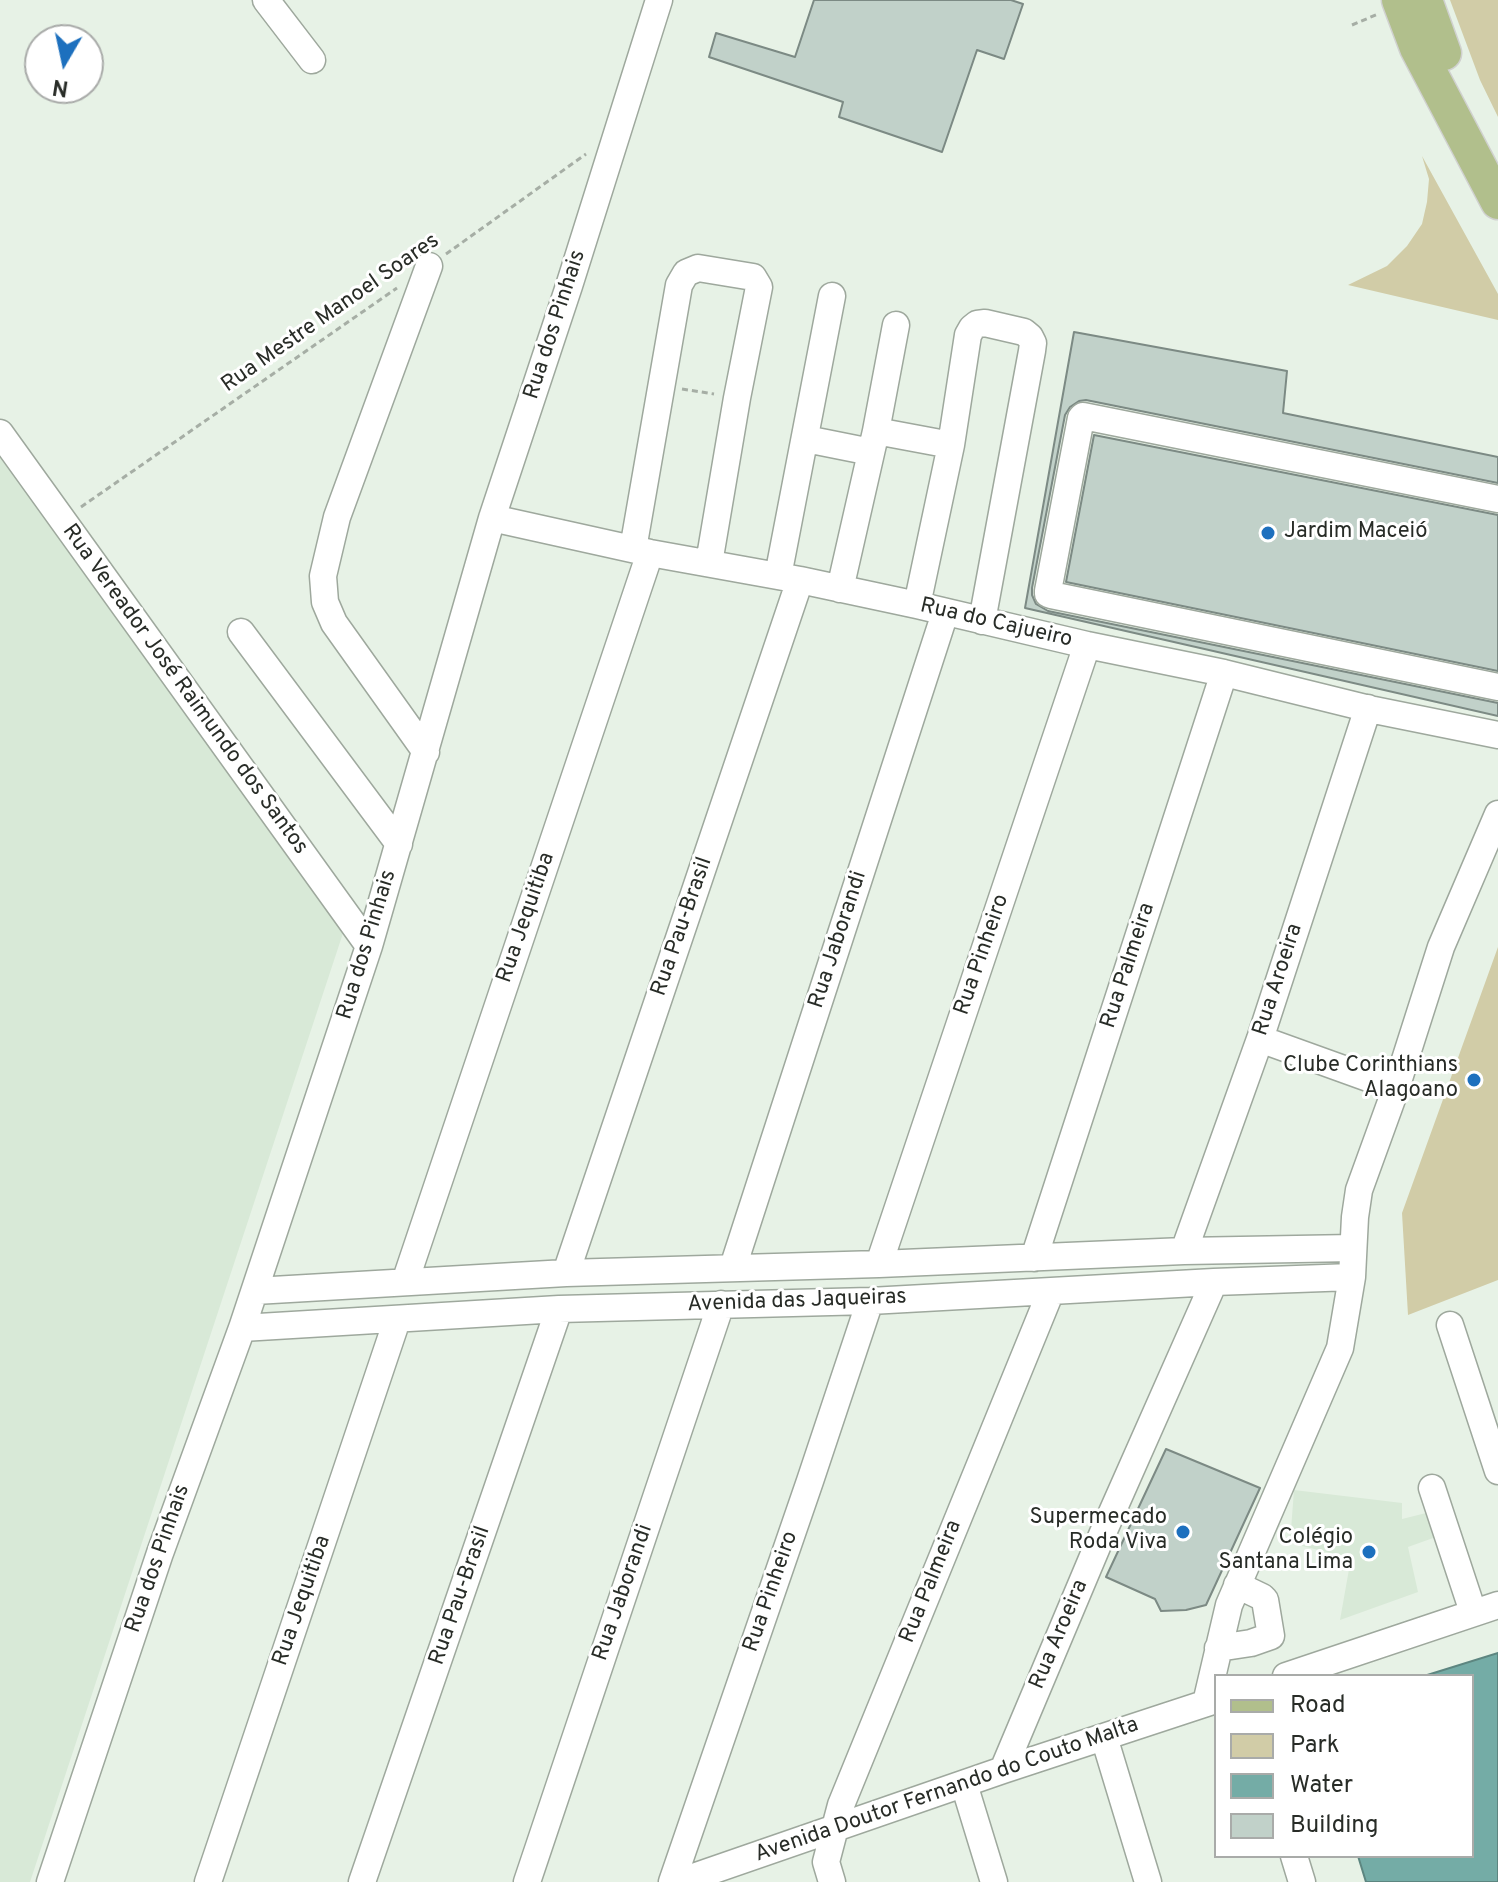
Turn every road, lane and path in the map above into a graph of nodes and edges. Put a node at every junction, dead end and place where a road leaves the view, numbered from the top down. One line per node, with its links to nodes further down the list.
1 (266, 0): 6 (street)
2 (659, 0): 7 (street, Rua dos Pinhais)
3 (1425, 0): 8 (main road)
4 (1391, 6): 5 (path); 9 (main road)
5 (1352, 25)
6 (312, 60)
7 (617, 132): 10 (path, Rua Mestre Manoel Soares); 20 (street, Rua dos Pinhais)
8 (1498, 170)
9 (1498, 202)
10 (429, 266): 21 (path, Rua Mestre Manoel Soares); 35 (street)
11 (832, 296): 16 (street, Rua Pau-Brasil)
12 (896, 325): 17 (street)
13 (662, 386): 14 (path); 14 (street, Rua Jequitiba); 22 (street, Rua Jequitiba)
14 (737, 398): 23 (street)
15 (0, 433): 21 (street, Rua Vereador José Raimundo dos Santos)
16 (806, 439): 17 (street); 24 (street, Rua Pau-Brasil)
17 (873, 442): 18 (street); 25 (street)
18 (951, 445): 26 (street); 28 (street)
19 (1498, 499): 32 (street)
20 (492, 518): 22 (street, Rua do Cajueiro); 35 (street, Rua dos Pinhais)
21 (61, 520): 38 (street, Rua Vereador José Raimundo dos Santos)
22 (642, 551): 23 (street, Rua do Cajueiro); 49 (street, Rua Jequitiba)
23 (709, 563): 24 (street, Rua do Cajueiro)
24 (789, 578): 25 (street, Rua do Cajueiro); 47 (street, Rua Pau-Brasil)
25 (840, 589): 26 (street, Rua do Cajueiro)
26 (917, 605): 27 (street, Rua do Cajueiro)
27 (945, 613): 28 (street, Rua do Cajueiro); 45 (street, Rua Jaborandi)
28 (982, 621): 30 (street, Rua do Cajueiro)
29 (241, 632): 37 (street)
30 (1087, 645): 31 (street, Rua do Cajueiro); 44 (street, Rua Pinheiro)
31 (1224, 673): 33 (street, Rua do Cajueiro); 43 (street, Rua Palmeira)
32 (1498, 687)
33 (1368, 708): 34 (street, Rua do Cajueiro); 39 (street, Rua Aroeira)
34 (1498, 735)
35 (426, 752): 37 (street, Rua dos Pinhais)
36 (1498, 814): 40 (street)
37 (399, 844): 38 (street, Rua dos Pinhais)
38 (369, 946): 51 (street, Rua dos Pinhais)
39 (1260, 1039): 40 (street); 42 (street, Rua Aroeira)
40 (1396, 1088): 41 (street)
41 (1353, 1248): 42 (street, Avenida das Jaqueiras); 48 (street)
42 (1184, 1251): 43 (street, Avenida das Jaqueiras)
43 (1034, 1258): 44 (street, Avenida das Jaqueiras)
44 (879, 1264): 45 (street, Avenida das Jaqueiras)
45 (733, 1267): 46 (street, Avenida das Jaqueiras)
46 (664, 1270): 47 (street, Avenida das Jaqueiras); 55 (street)
47 (566, 1273): 49 (street, Avenida das Jaqueiras)
48 (1352, 1277): 50 (street, Avenida das Jaqueiras); 62 (street)
49 (405, 1282): 51 (street, Avenida das Jaqueiras)
50 (1214, 1282): 52 (street, Avenida das Jaqueiras); 73 (street, Rua Aroeira)
51 (255, 1291): 59 (street, Rua dos Pinhais)
52 (1051, 1291): 53 (street, Avenida das Jaqueiras); 75 (street, Rua Palmeira)
53 (870, 1301): 54 (street, Avenida das Jaqueiras); 81 (street, Rua Pinheiro)
54 (721, 1304): 55 (street, Avenida das Jaqueiras); 80 (street, Rua Jaborandi)
55 (673, 1306): 56 (street, Avenida das Jaqueiras)
56 (559, 1309): 57 (street, Avenida das Jaqueiras); 79 (street, Rua Pau-Brasil)
57 (397, 1320): 59 (street, Avenida das Jaqueiras); 78 (street, Rua Jequitiba)
58 (1450, 1325): 60 (street)
59 (242, 1328): 77 (street, Rua dos Pinhais)
60 (1498, 1471)
61 (1432, 1488): 64 (street)
62 (1237, 1585): 65 (street); 66 (street)
63 (1498, 1605): 64 (street)
64 (1473, 1612): 69 (street)
65 (1271, 1636): 66 (street); 68 (street)
66 (1218, 1648): 67 (street)
67 (1215, 1674)
68 (1287, 1674)
69 (1290, 1674)
70 (1214, 1679): 71 (street)
71 (1211, 1702): 72 (street, Avenida Doutor Fernando do Couto Malta)
72 (1104, 1737): 73 (street, Avenida Doutor Fernando do Couto Malta); 85 (street)
73 (1003, 1770): 74 (street, Avenida Doutor Fernando do Couto Malta)
74 (964, 1784): 75 (street, Avenida Doutor Fernando do Couto Malta); 84 (street)
75 (834, 1830): 82 (street, Avenida Doutor Fernando do Couto Malta); 83 (street, Rua Palmeira)
76 (1295, 1858): 86 (street)
77 (50, 1882)
78 (208, 1882)
79 (362, 1882)
80 (527, 1882)
81 (672, 1882)
82 (679, 1882)
83 (832, 1882)
84 (994, 1882)
85 (1148, 1882)
86 (1302, 1882)

